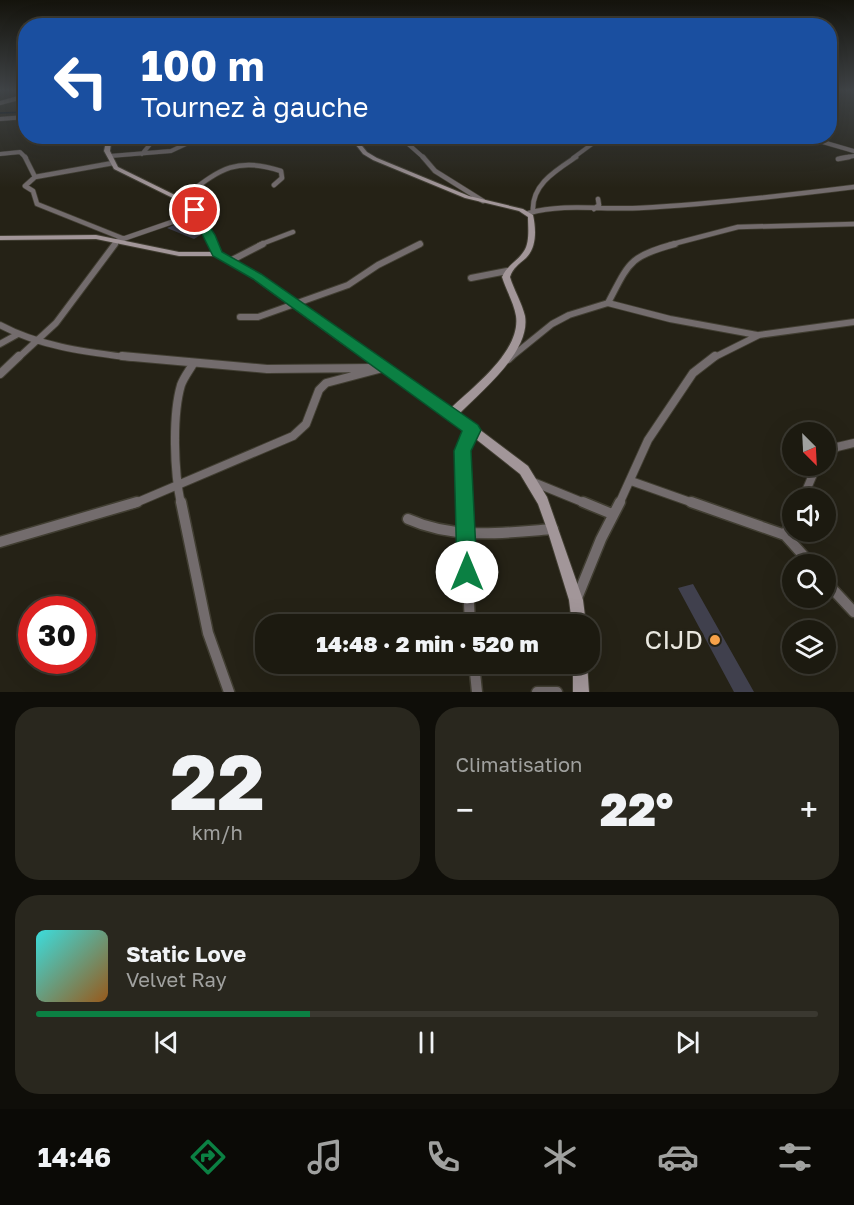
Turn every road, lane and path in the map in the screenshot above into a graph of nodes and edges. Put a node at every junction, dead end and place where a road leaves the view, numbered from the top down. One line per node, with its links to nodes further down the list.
1 (108, 144): 11 (street)
2 (150, 144): 9 (street)
3 (186, 144): 9 (street)
4 (358, 144): 18 (street)
5 (407, 144): 18 (street)
6 (592, 144): 21 (street)
7 (825, 144): 10 (street)
8 (0, 154): 13 (street)
9 (142, 154): 11 (street)
10 (854, 154): 12 (street)
11 (112, 159): 13 (street); 16 (street)
12 (838, 159)
13 (35, 177): 25 (street)
14 (274, 185): 16 (street)
15 (854, 187): 19 (street)
16 (181, 199): 20 (street)
17 (598, 199): 19 (street)
18 (483, 201): 21 (street)
19 (594, 209): 21 (street)
20 (195, 210): 25 (street); 27 (street)
21 (531, 212): 29 (street)
22 (854, 224): 31 (street)
23 (293, 232): 28 (street)
24 (0, 238): 25 (street)
25 (119, 239): 27 (street); 38 (street)
26 (420, 244): 32 (street)
27 (217, 254): 28 (street)
28 (232, 260): 32 (street)
29 (507, 271): 30 (street); 40 (street)
30 (471, 278)
31 (608, 303): 37 (street); 40 (street)
32 (293, 304): 33 (street); 42 (street)
33 (240, 317)
34 (854, 321): 37 (street)
35 (0, 325): 36 (street)
36 (18, 334): 38 (street); 39 (street)
37 (759, 335): 48 (street)
38 (38, 341): 41 (street); 43 (street)
39 (0, 344)
40 (507, 359): 44 (street)
41 (193, 364): 42 (street); 50 (street)
42 (382, 369): 44 (street); 50 (street)
43 (0, 374)
44 (452, 414): 45 (street)
45 (472, 430): 49 (street); 54 (street)
46 (854, 443): 47 (street)
47 (836, 448)
48 (631, 481): 51 (street); 55 (street)
49 (533, 482): 51 (street); 53 (street)
50 (177, 485): 56 (street); 66 (street)
51 (612, 514): 60 (street)
52 (408, 519): 54 (street)
53 (553, 529): 54 (street); 60 (street)
54 (467, 533): 62 (street)
55 (782, 534)
56 (0, 542)
57 (791, 542): 58 (street)
58 (802, 554)
59 (836, 593): 61 (street)
60 (576, 600): 63 (street)
61 (854, 612)
62 (470, 614)
63 (578, 614)
64 (475, 674): 67 (street)
65 (580, 674): 70 (street)
66 (229, 692)
67 (477, 692)
68 (537, 692): 69 (street)
69 (556, 692)
70 (581, 692)

